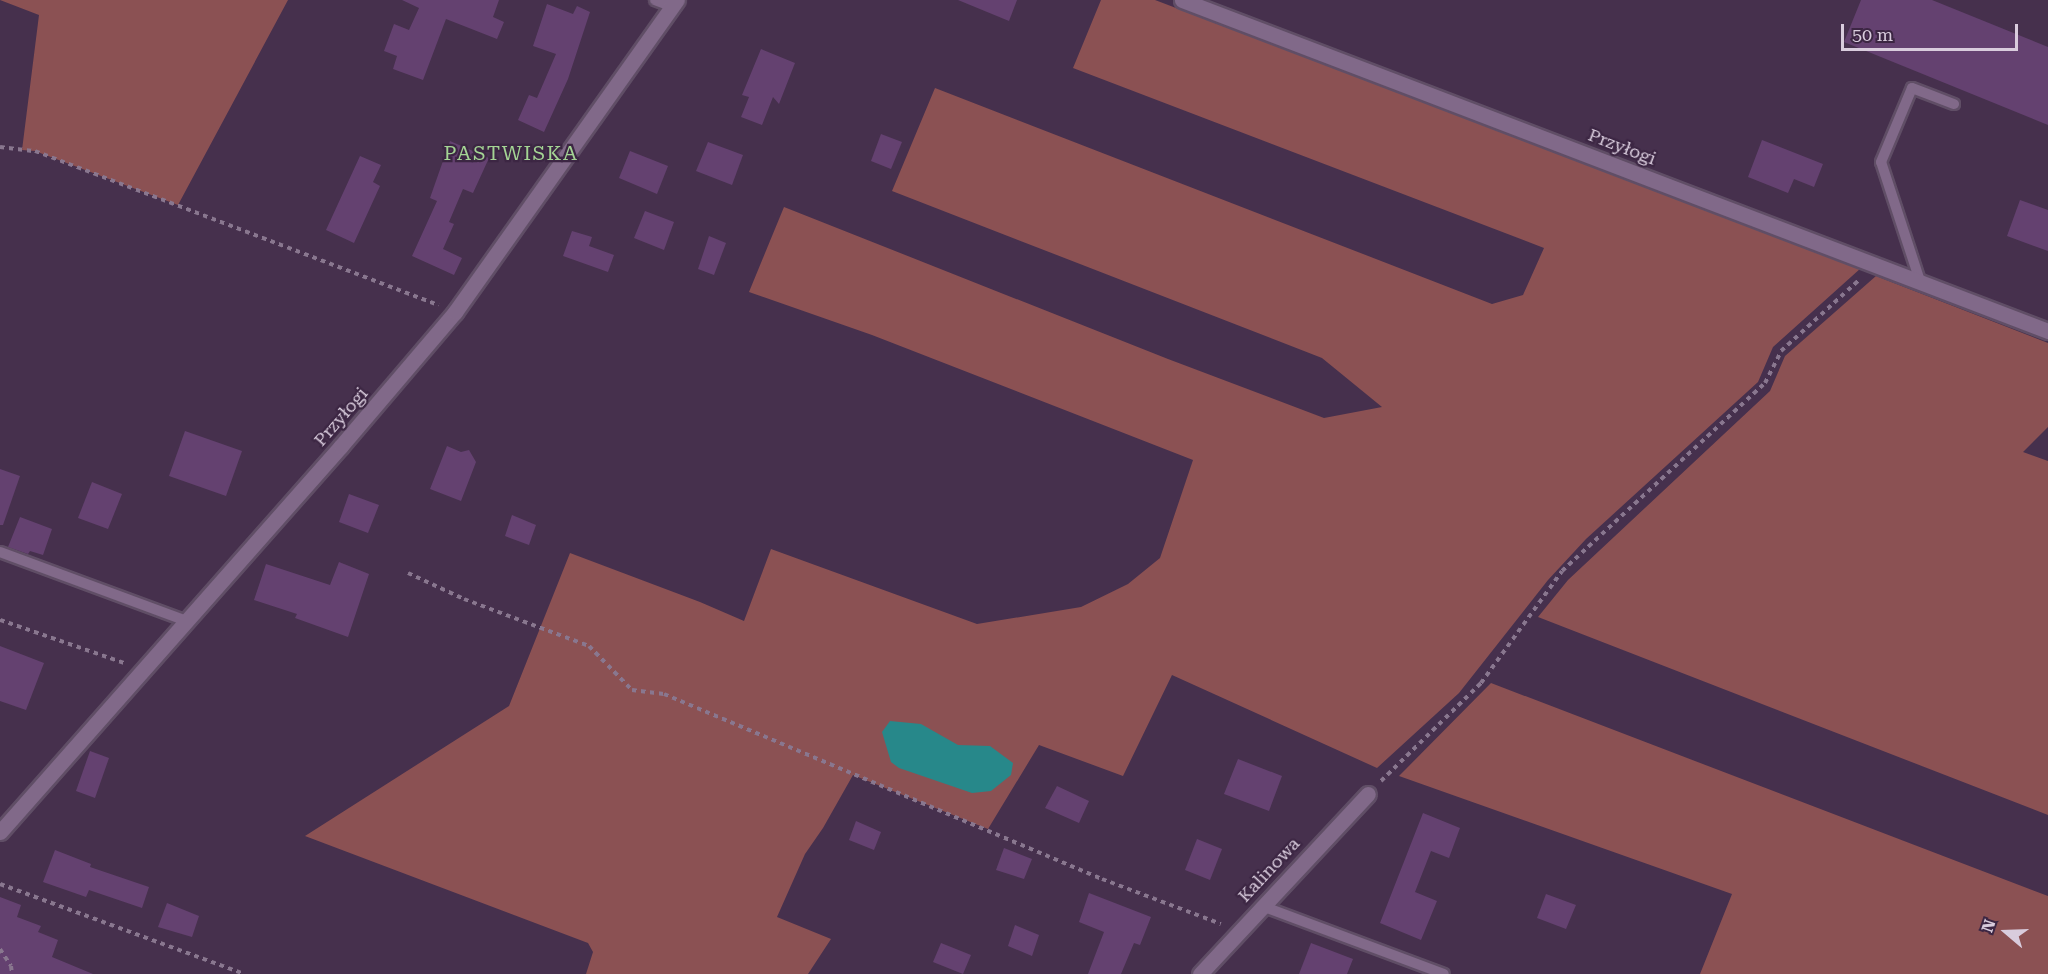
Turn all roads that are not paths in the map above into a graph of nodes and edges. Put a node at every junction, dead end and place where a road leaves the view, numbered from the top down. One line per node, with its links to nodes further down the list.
1 (655, 0): 3 (lane)
2 (1182, 0): 5 (street, Przyłogi)
3 (675, 3): 8 (street, Przyłogi)
4 (1954, 104): 5 (lane)
5 (1920, 281): 6 (street, Przyłogi)
6 (2048, 331)
7 (0, 552): 8 (lane)
8 (187, 621): 10 (street, Przyłogi)
9 (1368, 794): 11 (street, Kalinowa)
10 (0, 832)
11 (1262, 906): 12 (street, Kalinowa); 13 (lane)
12 (1200, 974)
13 (1444, 974)

